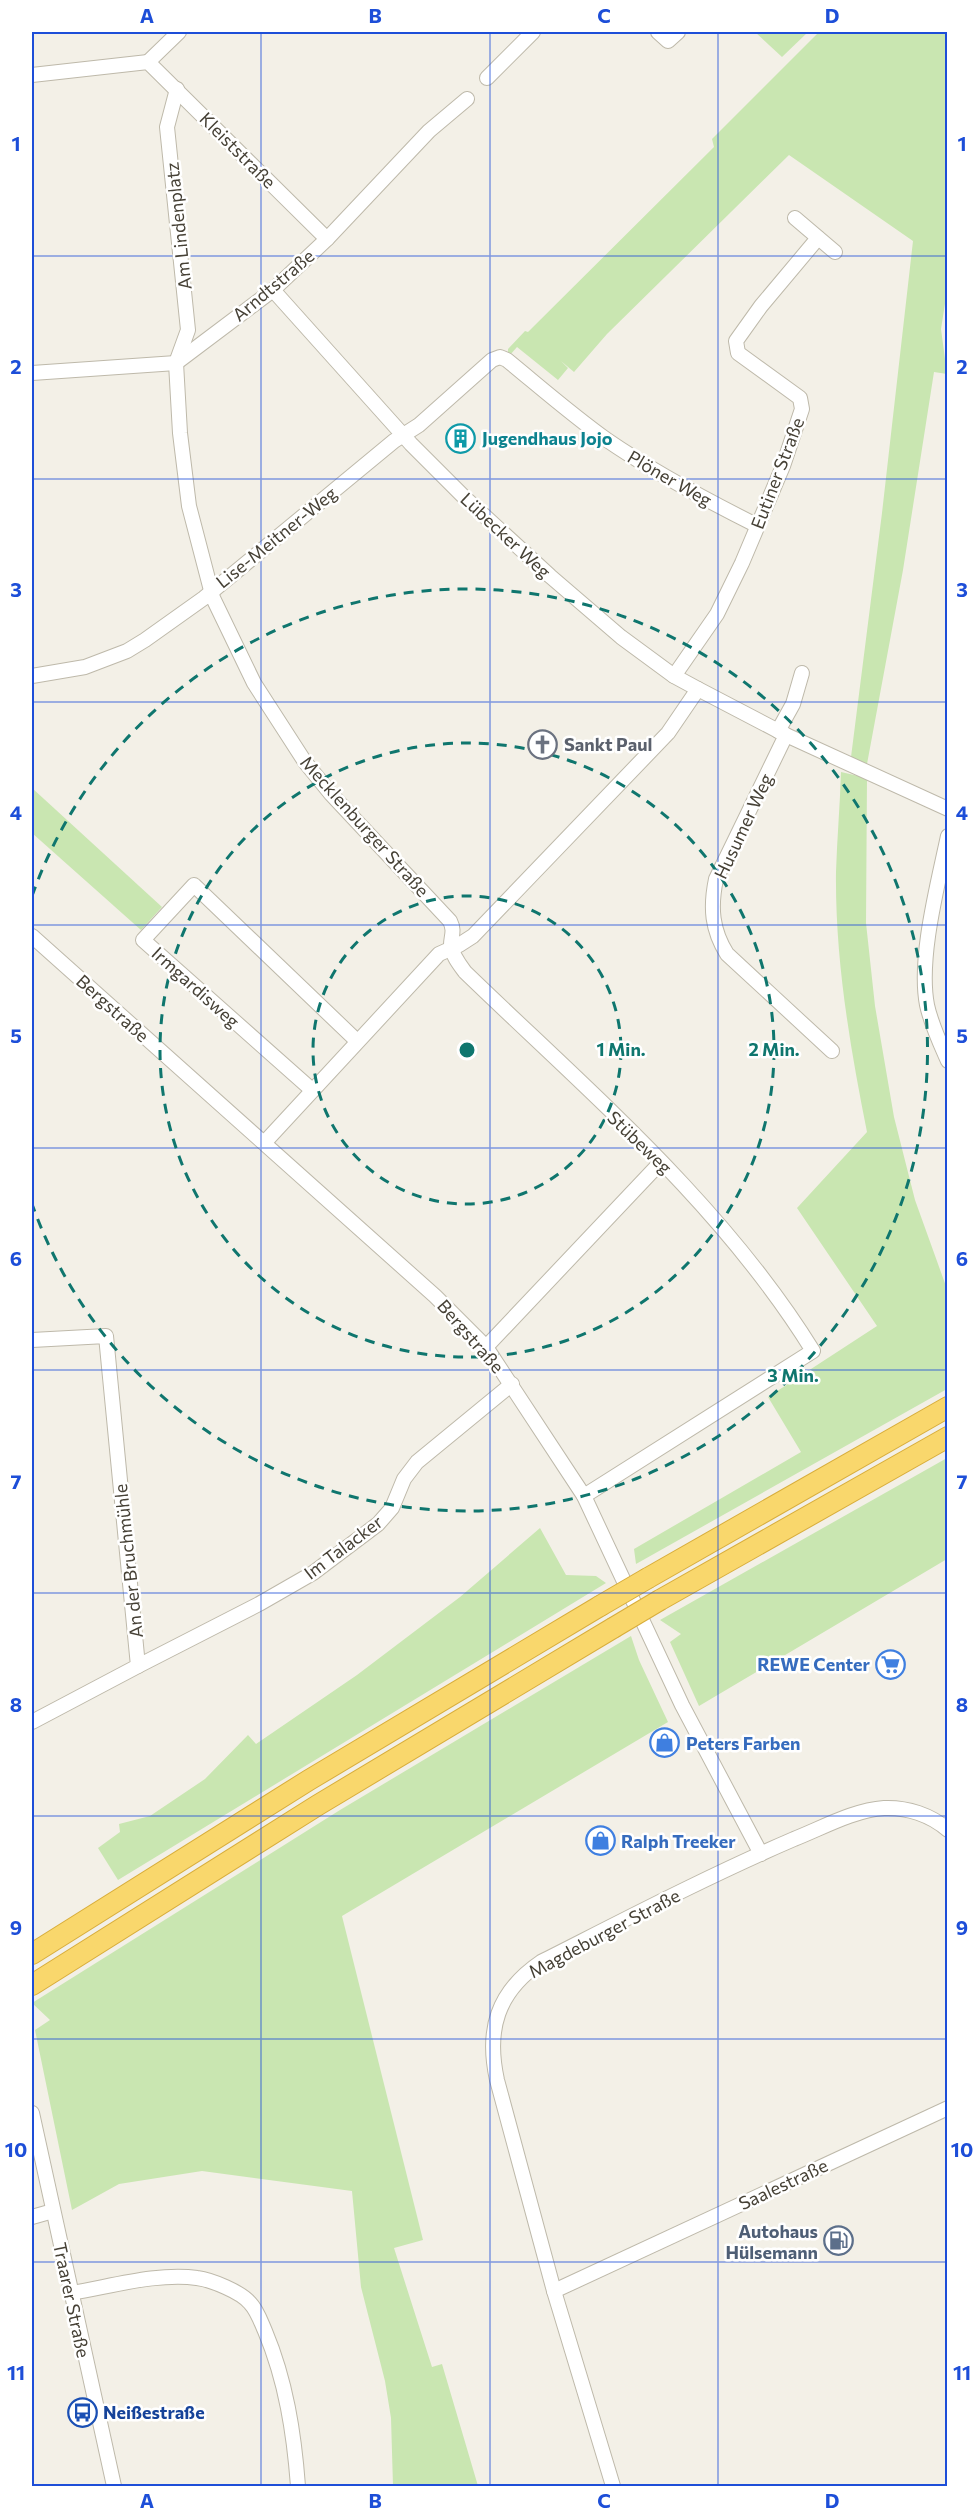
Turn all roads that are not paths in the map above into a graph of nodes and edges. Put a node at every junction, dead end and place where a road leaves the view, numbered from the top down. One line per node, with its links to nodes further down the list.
1 (179, 32): 5 (street)
2 (532, 32): 7 (street)
3 (658, 32): 4 (street)
4 (678, 32)
5 (148, 62): 6 (street); 8 (street, Kleiststraße)
6 (32, 75)
7 (487, 78)
8 (177, 89): 12 (street, Kleiststraße); 16 (street, Am Lindenplatz)
9 (467, 99): 12 (street, Arndtstraße)
10 (795, 218): 11 (street)
11 (818, 238): 13 (street); 19 (street, Eutiner Straße)
12 (327, 239): 14 (street, Arndtstraße)
13 (835, 252)
14 (273, 291): 16 (street, Arndtstraße); 18 (street, Lübecker Weg)
15 (500, 357): 18 (street, Lise-Meitner-Weg); 19 (street, Plöner Weg)
16 (176, 363): 17 (street); 20 (street, Mecklenburger Straße)
17 (32, 373)
18 (404, 436): 20 (street, Lise-Meitner-Weg); 22 (street, Lübecker Weg)
19 (758, 526): 22 (street, Eutiner Straße)
20 (212, 590): 23 (street, Lise-Meitner-Weg); 29 (street, Mecklenburger Straße)
21 (801, 674): 25 (street)
22 (674, 675): 24 (street, Lübecker Weg)
23 (32, 676)
24 (698, 689): 25 (street, Lübecker Weg); 29 (street)
25 (782, 733): 26 (street, Lübecker Weg); 31 (street, Husumer Weg)
26 (948, 809)
27 (948, 836): 32 (street)
28 (32, 936): 34 (street, Bergstraße)
29 (452, 948): 30 (street); 35 (street, Stübeweg)
30 (357, 1041): 33 (street); 33 (street, Irmgardisweg)
31 (832, 1051)
32 (948, 1061)
33 (312, 1090): 34 (street)
34 (265, 1143): 37 (street, Bergstraße)
35 (661, 1162): 37 (street); 41 (street, Stübeweg)
36 (32, 1340): 42 (street, An der Bruchmühle)
37 (486, 1347): 38 (street, Bergstraße)
38 (512, 1384): 41 (street, Bergstraße); 42 (street, Im Talacker)
39 (948, 1407): 46 (highway, bridge)
40 (948, 1437): 47 (highway, bridge)
41 (584, 1497): 45 (street, Bergstraße)
42 (138, 1666): 43 (street)
43 (32, 1722)
44 (948, 1830): 45 (street, Magdeburger Straße)
45 (761, 1854): 52 (street, Magdeburger Straße)
46 (32, 1954)
47 (32, 1985)
48 (948, 2108): 52 (street, Saalestraße)
49 (32, 2113): 50 (street, Traarer Straße)
50 (53, 2211): 51 (street); 53 (street, Traarer Straße)
51 (32, 2217)
52 (554, 2291): 56 (street, Magdeburger Straße)
53 (71, 2293): 54 (street, Traarer Straße); 55 (street)
54 (114, 2487)
55 (298, 2487)
56 (613, 2487)

